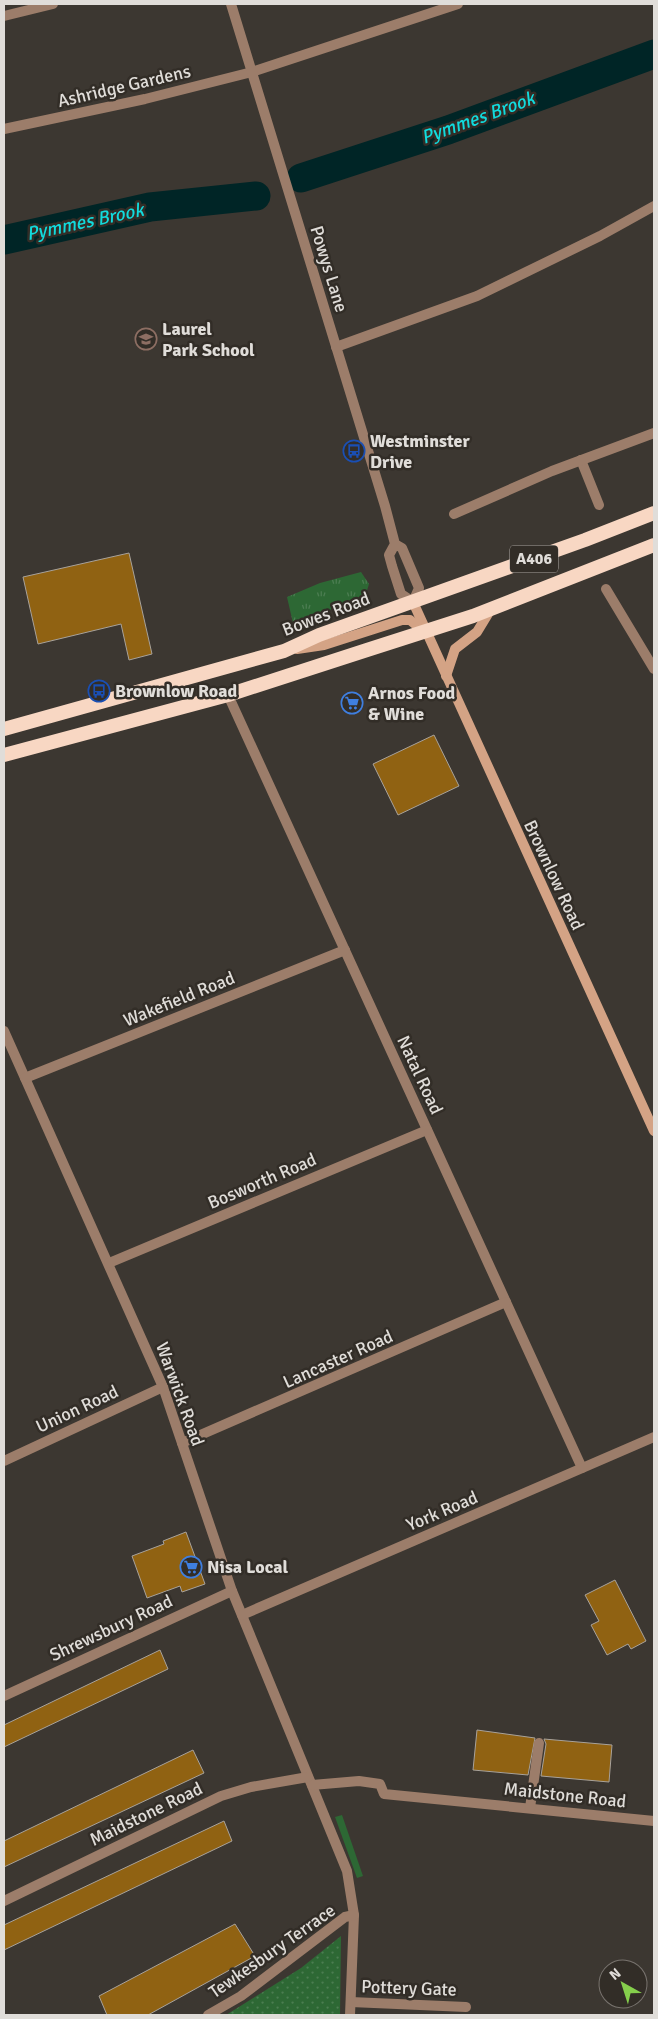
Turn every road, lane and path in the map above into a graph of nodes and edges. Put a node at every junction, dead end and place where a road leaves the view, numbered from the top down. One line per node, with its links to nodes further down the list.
1 (53, 4): 4 (street)
2 (231, 4): 5 (street, Powys Lane)
3 (458, 4): 5 (street, Ashridge Gardens)
4 (4, 16)
5 (252, 72): 6 (street, Ashridge Gardens); 8 (street, Powys Lane)
6 (4, 129)
7 (654, 206): 8 (street)
8 (336, 347): 14 (street, Powys Lane)
9 (654, 434): 10 (street)
10 (581, 460): 11 (street); 13 (street)
11 (599, 504)
12 (654, 513): 17 (highway, Bowes Road / A406)
13 (454, 514)
14 (395, 544): 17 (street, Powys Lane); 17 (street, Powys Lane)
15 (654, 545): 18 (highway, A406)
16 (606, 589): 21 (street)
17 (412, 602): 19 (main road, Powys Lane); 20 (highway, Bowes Road / A406)
18 (491, 610): 19 (highway, A406); 22 (main road)
19 (425, 632): 20 (main road, A406); 22 (main road, Brownlow Road); 23 (highway, A406)
20 (284, 651): 24 (highway, Bowes Road / A406)
21 (654, 669)
22 (446, 676): 30 (main road, Brownlow Road)
23 (228, 695): 25 (highway, A406); 26 (street, Natal Road)
24 (4, 729)
25 (4, 755)
26 (345, 950): 28 (street, Wakefield Road); 29 (street, Natal Road)
27 (4, 1031): 28 (street, Warwick Road)
28 (25, 1078): 31 (street, Warwick Road)
29 (427, 1130): 31 (street, Bosworth Road); 32 (street, Natal Road)
30 (654, 1131)
31 (109, 1263): 33 (street, Warwick Road)
32 (506, 1302): 35 (street, Lancaster Road); 37 (street, Natal Road)
33 (164, 1387): 35 (street, Warwick Road); 36 (street, Union Road)
34 (654, 1437): 37 (street, York Road)
35 (182, 1444): 38 (street, Warwick Road)
36 (4, 1461)
37 (582, 1468): 39 (street, York Road)
38 (232, 1591): 39 (street, Warwick Road); 40 (street, Shrewsbury Road)
39 (242, 1614): 42 (street, Warwick Road)
40 (4, 1696)
41 (539, 1743): 43 (street)
42 (310, 1781): 43 (street, Maidstone Road); 45 (street, Maidstone Road); 46 (street, Warwick Road)
43 (530, 1808): 44 (street, Maidstone Road)
44 (654, 1821)
45 (4, 1900)
46 (354, 1915): 47 (street); 49 (street, Tewkesbury Terrace)
47 (351, 2002): 48 (street, Pottery Gate); 50 (street)
48 (466, 2007)
49 (208, 2015)
50 (350, 2015)

